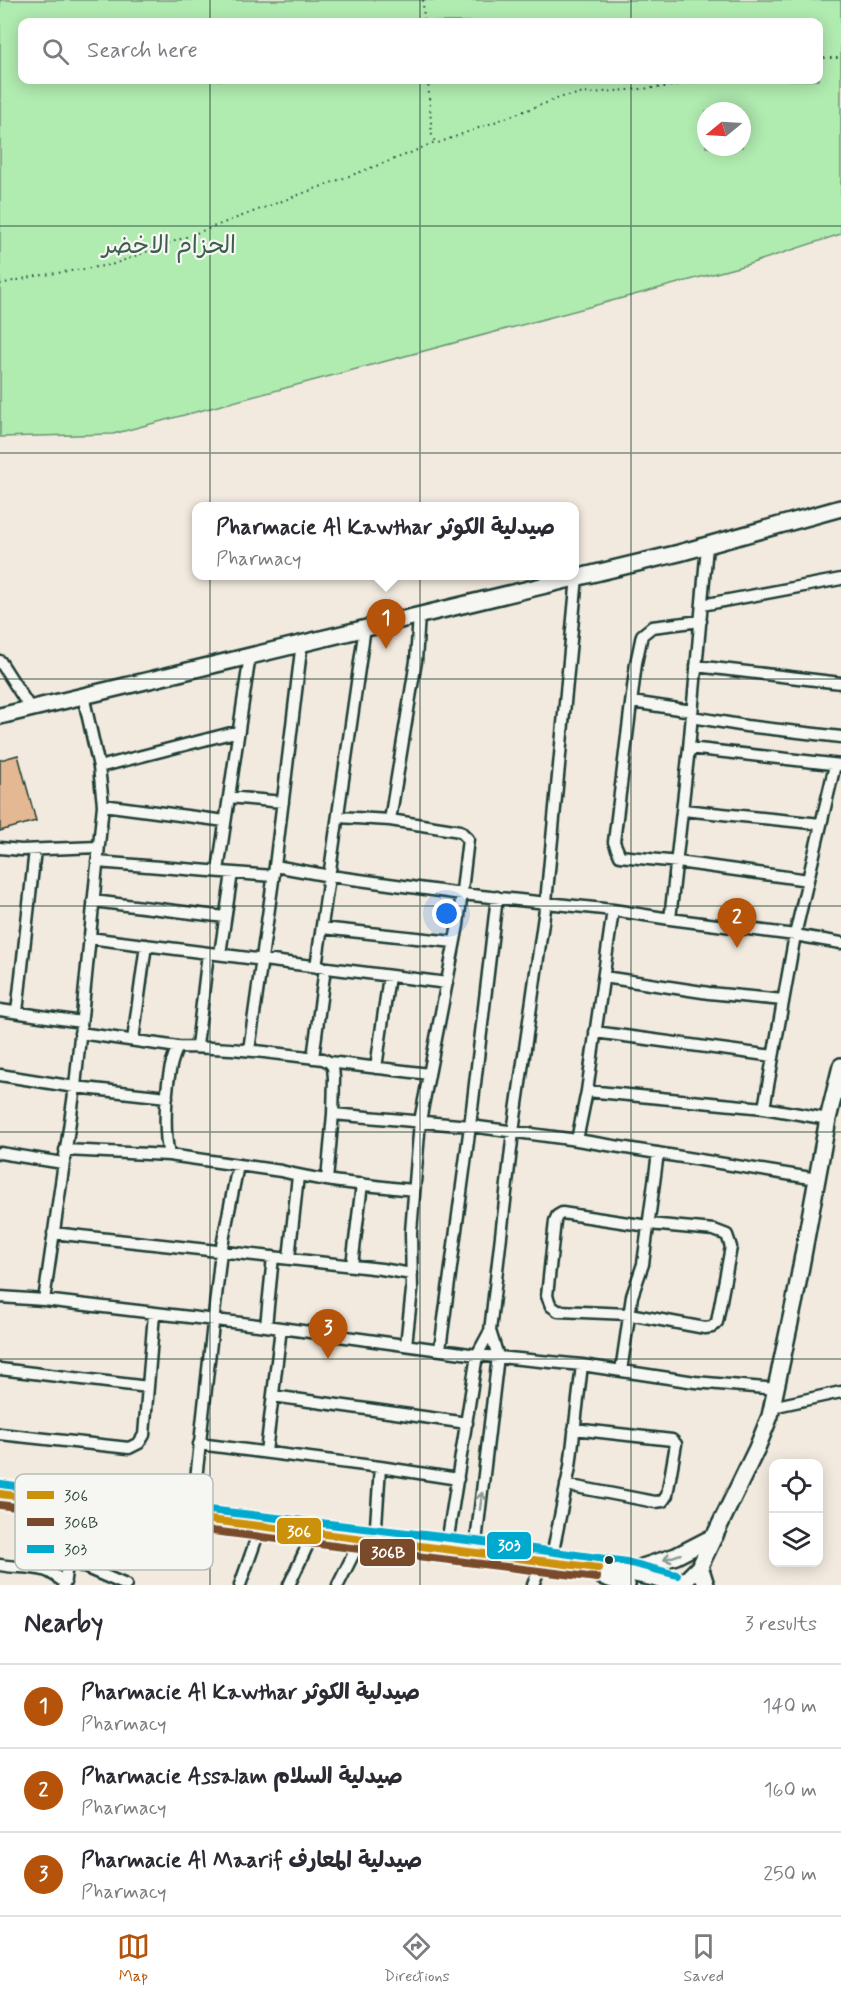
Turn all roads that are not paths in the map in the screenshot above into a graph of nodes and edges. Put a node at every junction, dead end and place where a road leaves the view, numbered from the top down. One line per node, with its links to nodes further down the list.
1 (841, 508): 2 (street)
2 (707, 546): 3 (street); 7 (street)
3 (579, 577)
4 (841, 579): 7 (street)
5 (565, 580): 8 (street)
6 (577, 580): 47 (street)
7 (702, 605): 9 (street)
8 (419, 615): 10 (street); 31 (street)
9 (701, 621): 14 (street); 17 (street)
10 (365, 627): 11 (street); 30 (street)
11 (302, 642): 12 (street); 27 (street)
12 (250, 655): 16 (street); 21 (street)
13 (0, 661): 18 (street)
14 (696, 666): 15 (street); 19 (street)
15 (841, 683)
16 (83, 695): 18 (street); 25 (street)
17 (632, 702): 19 (street); 38 (street)
18 (30, 708): 20 (street)
19 (692, 714): 22 (street); 23 (street)
20 (0, 716)
21 (239, 731): 25 (street); 26 (street)
22 (841, 737)
23 (689, 748): 24 (street); 29 (street)
24 (838, 765): 33 (street)
25 (99, 767): 28 (street)
26 (229, 797): 27 (street); 32 (street)
27 (283, 802): 40 (street)
28 (103, 805): 32 (street); 34 (street)
29 (683, 810): 33 (street); 38 (street)
30 (338, 817): 31 (street); 42 (street)
31 (390, 820): 44 (street)
32 (225, 821): 39 (street)
33 (821, 824): 43 (street)
34 (98, 847): 36 (street); 37 (street)
35 (0, 848): 36 (street)
36 (35, 850): 65 (street)
37 (97, 862): 39 (street); 46 (street)
38 (678, 862): 43 (street); 50 (street)
39 (218, 871): 41 (street)
40 (274, 871): 41 (street); 42 (street); 58 (street)
41 (232, 873): 49 (street)
42 (330, 876): 44 (street); 51 (street)
43 (808, 880): 52 (street)
44 (462, 894): 45 (street); 54 (street)
45 (497, 897): 47 (street); 86 (street)
46 (93, 901): 49 (street); 53 (street)
47 (546, 902): 48 (street); 87 (street)
48 (613, 910): 50 (street); 61 (street)
49 (225, 917): 57 (street)
50 (670, 919): 52 (street)
51 (322, 928): 54 (street); 59 (street)
52 (795, 934): 55 (street); 63 (street)
53 (89, 938): 56 (street); 66 (street)
54 (454, 942): 62 (street)
55 (841, 943)
56 (146, 945): 57 (street); 68 (street)
57 (214, 954): 58 (street); 69 (street)
58 (262, 960): 59 (street); 71 (street)
59 (320, 967): 60 (street); 73 (street)
60 (389, 976): 62 (street); 76 (street)
61 (604, 977): 63 (street); 67 (street)
62 (447, 983): 77 (street)
63 (783, 1000): 72 (street)
64 (0, 1010): 65 (street)
65 (17, 1012): 66 (street)
66 (81, 1027): 68 (street); 79 (street)
67 (595, 1032): 72 (street); 80 (street)
68 (133, 1040): 70 (street)
69 (197, 1046): 70 (street); 71 (street)
70 (178, 1047): 81 (street)
71 (249, 1050): 73 (street)
72 (773, 1056): 82 (street)
73 (313, 1058): 74 (street)
74 (329, 1062): 76 (street); 83 (street)
75 (841, 1066): 84 (street)
76 (376, 1068): 77 (street)
77 (429, 1074): 85 (street)
78 (0, 1075): 79 (street)
79 (75, 1087): 81 (street); 89 (street)
80 (587, 1091): 82 (street); 88 (street)
81 (167, 1097): 92 (street)
82 (764, 1108): 84 (street)
83 (333, 1114): 85 (street); 97 (street)
84 (828, 1119): 96 (street)
85 (420, 1121): 86 (street); 99 (street)
86 (470, 1126): 87 (street); 116 (street)
87 (513, 1132): 88 (street); 114 (street)
88 (577, 1140): 91 (street)
89 (65, 1150): 92 (street); 93 (street)
90 (0, 1153): 93 (street)
91 (658, 1153): 96 (street); 100 (street)
92 (169, 1155): 94 (street)
93 (63, 1163): 101 (street)
94 (238, 1165): 95 (street); 102 (street)
95 (297, 1176): 97 (street); 104 (street)
96 (817, 1179): 123 (street)
97 (327, 1180): 98 (street)
98 (362, 1184): 99 (street); 105 (street)
99 (413, 1190): 106 (street)
100 (649, 1225): 110 (street); 110 (street); 110 (street)
101 (53, 1233): 102 (street); 108 (street)
102 (221, 1251): 103 (street); 111 (street)
103 (273, 1257): 104 (street); 112 (street)
104 (289, 1258): 105 (street)
105 (352, 1265): 106 (street)
106 (412, 1274): 115 (street)
107 (0, 1297): 108 (street)
108 (44, 1300): 109 (street)
109 (154, 1314): 111 (street); 122 (street)
110 (629, 1314): 121 (street)
111 (214, 1320): 112 (street); 130 (street)
112 (266, 1326): 113 (street)
113 (281, 1328): 115 (street); 125 (street)
114 (490, 1331): 117 (street); 118 (street)
115 (406, 1345): 116 (street)
116 (440, 1349): 117 (street)
117 (477, 1355): 118 (street); 127 (street)
118 (498, 1356): 119 (street); 148 (street, one-way to 118)
119 (582, 1365): 121 (street); 128 (street)
120 (0, 1369): 122 (street)
121 (621, 1371): 123 (street)
122 (148, 1387): 129 (street)
123 (777, 1389): 126 (street)
124 (841, 1392): 126 (street)
125 (273, 1396): 127 (street); 131 (street)
126 (772, 1407): 143 (street)
127 (467, 1423): 134 (street)
128 (574, 1429): 135 (street); 135 (street)
129 (0, 1434)
130 (199, 1444): 131 (street); 133 (street)
131 (266, 1452): 132 (street)
132 (380, 1467): 134 (street); 145 (street)
133 (196, 1474)
134 (458, 1479): 147 (street)
135 (566, 1485): 149 (street)
136 (0, 1494): 137 (street)
137 (15, 1496)
138 (0, 1502): 139 (street)
139 (15, 1504)
140 (213, 1523): 145 (street)
141 (213, 1525): 142 (street)
142 (258, 1534): 144 (street); 159 (street)
143 (716, 1536): 151 (street); 155 (street, one-way to 155)
144 (310, 1540): 146 (street); 160 (street)
145 (375, 1540): 147 (street)
146 (358, 1545): 147 (street); 161 (street)
147 (446, 1552): 148 (street)
148 (475, 1555): 149 (street)
149 (545, 1564): 155 (street); 162 (street)
150 (0, 1565): 152 (street)
151 (700, 1566): 157 (street); 164 (street)
152 (15, 1568)
153 (42, 1570): 156 (street)
154 (91, 1570): 158 (street)
155 (626, 1579): 157 (street)
156 (65, 1584)
157 (679, 1584): 163 (street)
158 (126, 1585)
159 (240, 1585)
160 (289, 1585)
161 (338, 1585)
162 (533, 1585)
163 (700, 1585)
164 (706, 1585)

